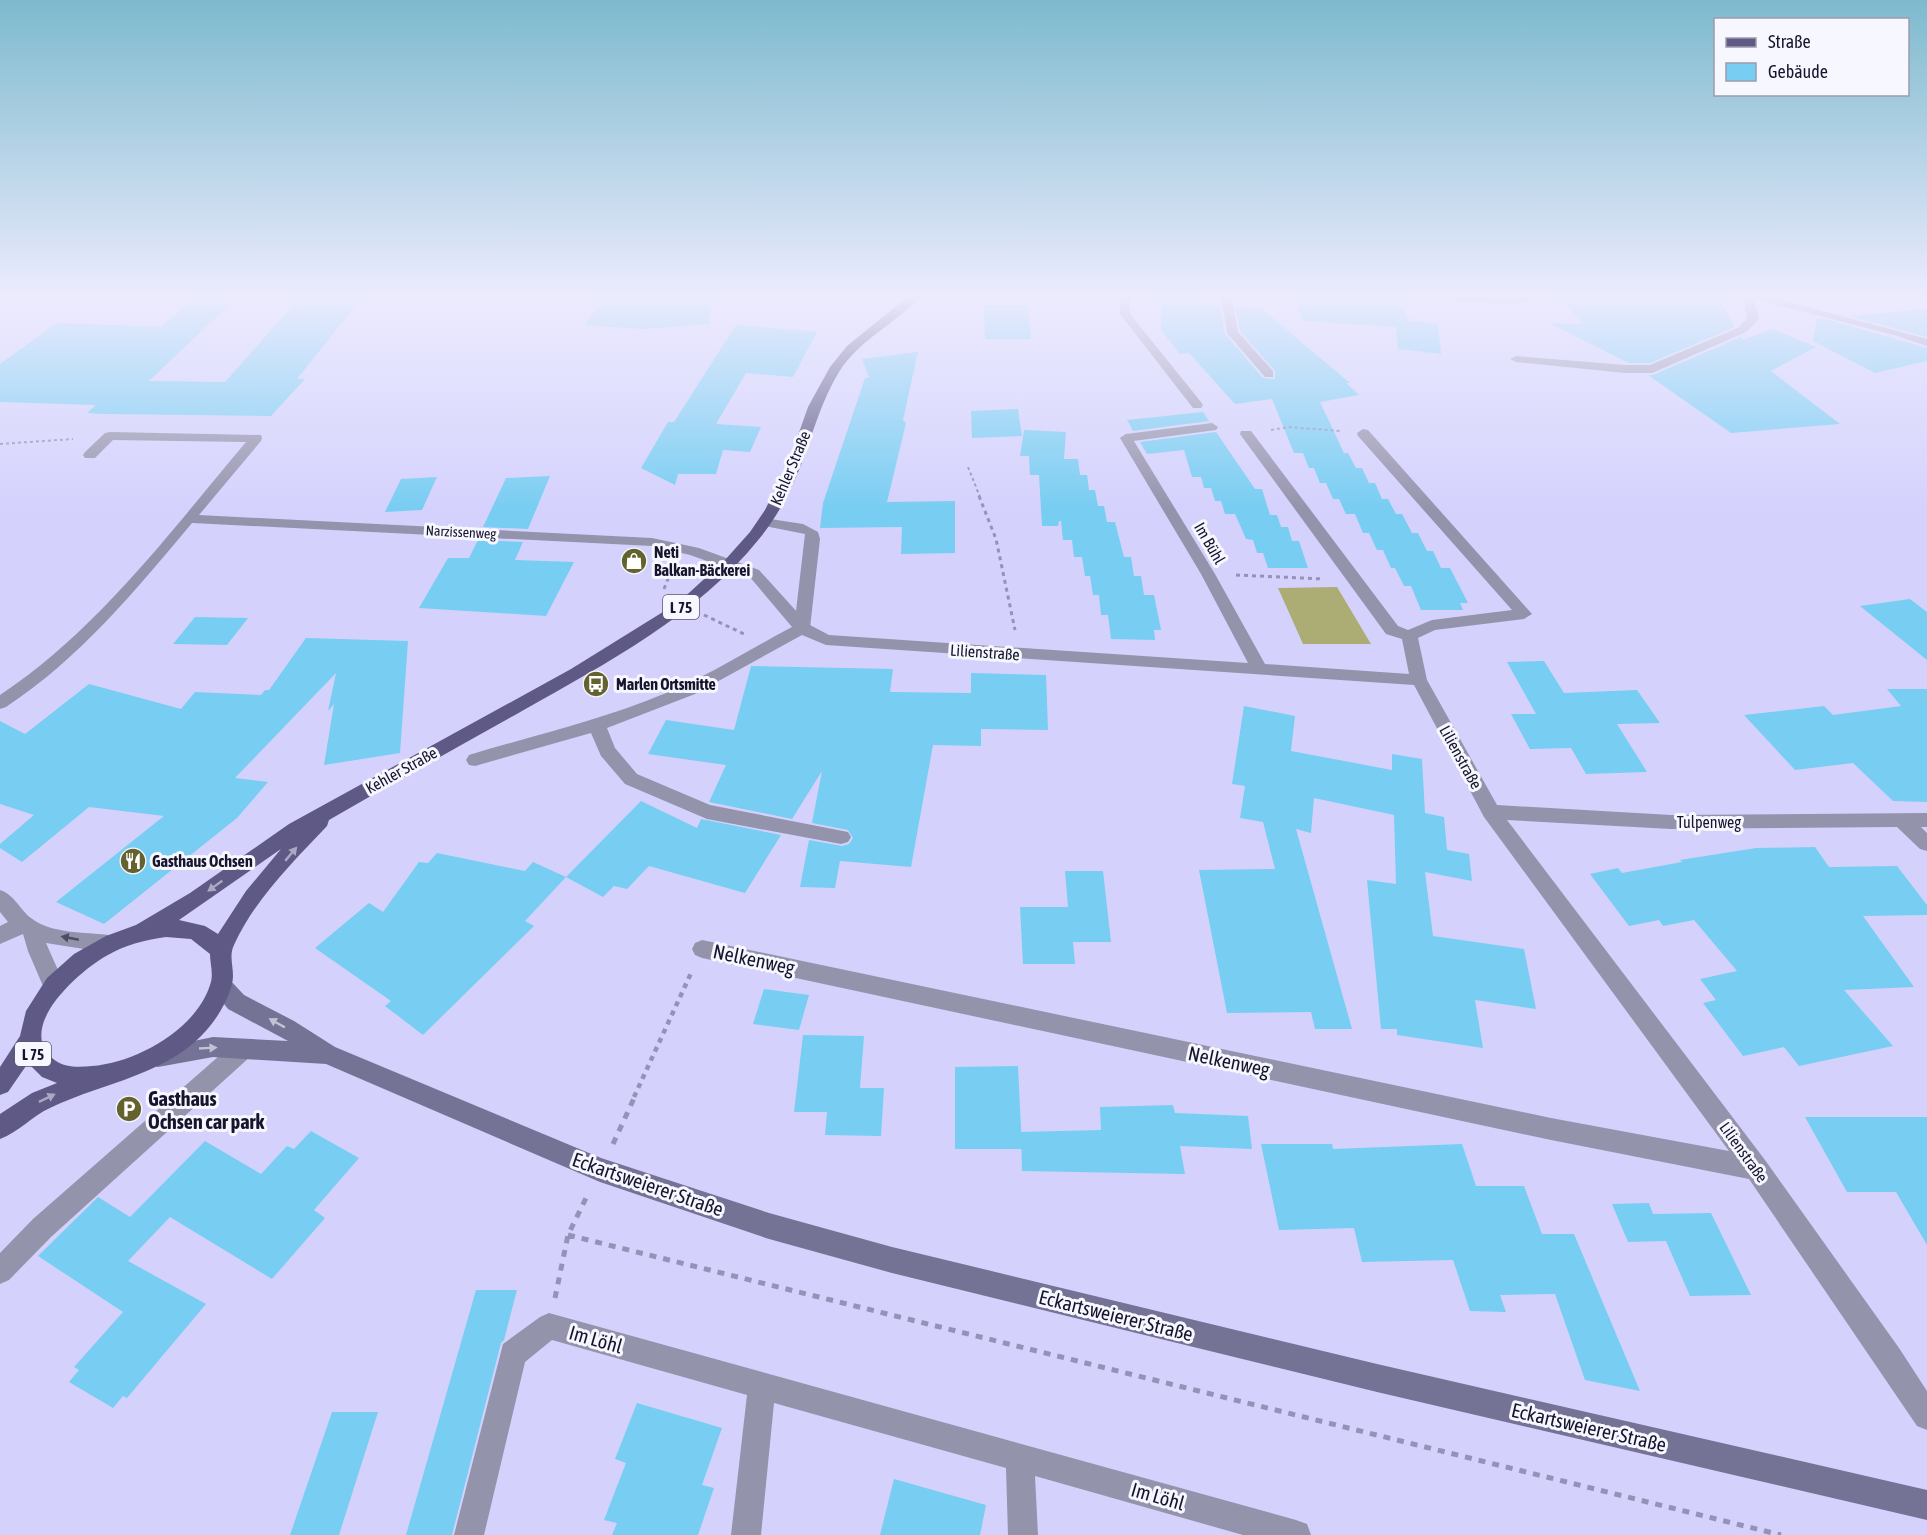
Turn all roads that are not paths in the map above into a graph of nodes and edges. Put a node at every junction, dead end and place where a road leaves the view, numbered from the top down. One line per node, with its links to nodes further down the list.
1 (837, 367): 13 (main road, Kehler Straße / L 75)
2 (1167, 367): 7 (street)
3 (1263, 367): 6 (street)
4 (1599, 367): 5 (street)
5 (1657, 367)
6 (1269, 374)
7 (1197, 405)
8 (1212, 428): 17 (street, Im Bühl)
9 (1363, 433): 16 (street)
10 (1246, 434): 16 (street)
11 (90, 455): 12 (street)
12 (189, 519): 14 (street, Narzissenweg); 19 (street)
13 (764, 522): 14 (main road, Kehler Straße / L 75); 15 (street)
14 (730, 563): 15 (street, Lilienstraße); 22 (main road, Kehler Straße / L 75)
15 (802, 628): 17 (street, Lilienstraße); 20 (street)
16 (1408, 636): 18 (street)
17 (1259, 669): 18 (street, Lilienstraße)
18 (1419, 680): 23 (street, Lilienstraße)
19 (0, 703)
20 (597, 725): 21 (street); 26 (street)
21 (475, 760)
22 (334, 807): 30 (main road, Kehler Straße / L 75, one-way to 30); 34 (main road, Kehler Straße / L 75, one-way to 22)
23 (1491, 812): 25 (street, Tulpenweg); 44 (street, Lilienstraße)
24 (1927, 820): 25 (street, Tulpenweg)
25 (1903, 822): 27 (street)
26 (841, 837)
27 (1927, 844)
28 (0, 898): 29 (street)
29 (28, 927): 31 (street); 32 (street, one-way to 29); 35 (street)
30 (142, 932): 32 (main road, Kehler Straße / L 75); 34 (main road, Kehler Straße / L 75)
31 (0, 935)
32 (109, 944): 35 (main road, Kehler Straße / L 75)
33 (702, 949): 44 (street, Nelkenweg)
34 (221, 952): 36 (main road, Kehler Straße / L 75)
35 (54, 986): 37 (main road, Kehler Straße / L 75)
36 (221, 986): 39 (main road, Eckartsweierer Straße, one-way to 36); 40 (main road, Kehler Straße / L 75)
37 (30, 1038): 41 (main road, Kehler Straße / L 75); 42 (main road, Kehler Straße / L 75)
38 (243, 1049): 39 (main road, Eckartsweierer Straße); 40 (main road, Eckartsweierer Straße, one-way to 38); 45 (street)
39 (327, 1054): 49 (main road, Eckartsweierer Straße)
40 (151, 1059): 41 (main road, Kehler Straße / L 75)
41 (99, 1077): 43 (main road, Kehler Straße / L 75, one-way to 41)
42 (0, 1084)
43 (0, 1128)
44 (1756, 1168): 47 (street, Lilienstraße)
45 (0, 1271)
46 (762, 1386): 48 (street, Im Löhl); 50 (street, Im Löhl); 51 (street)
47 (1927, 1416)
48 (1020, 1458): 52 (street); 53 (street, Im Löhl)
49 (1927, 1505)
50 (469, 1535)
51 (746, 1535)
52 (1023, 1535)
53 (1296, 1535)

